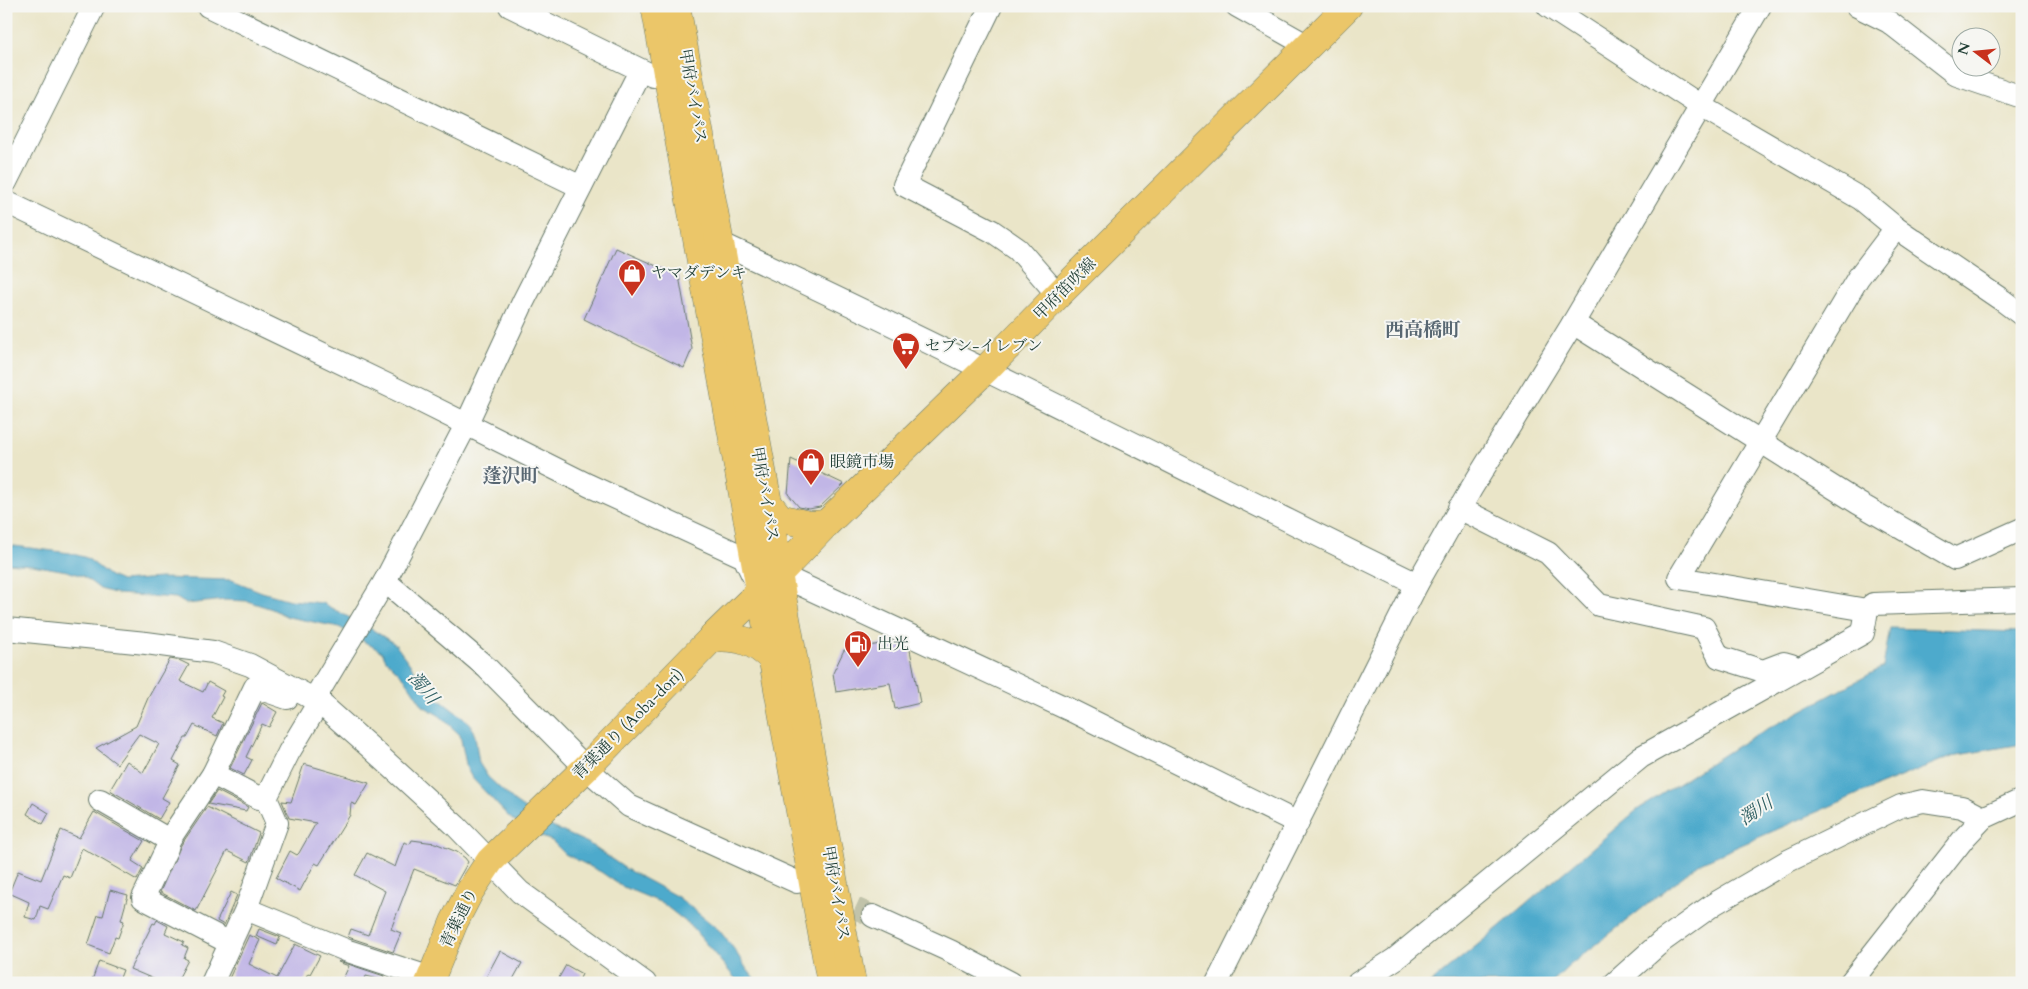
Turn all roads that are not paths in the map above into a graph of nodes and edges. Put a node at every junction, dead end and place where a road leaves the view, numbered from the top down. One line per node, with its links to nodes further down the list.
1 (94, 6): 18 (street)
2 (208, 6): 19 (street)
3 (510, 6): 14 (street)
4 (655, 6): 15 (main road, 甲府バイパス)
5 (676, 6): 15 (main road, 甲府バイパス)
6 (991, 6): 23 (street)
7 (1237, 6): 13 (street)
8 (1348, 6): 13 (main road, 甲府笛吹線)
9 (1548, 6): 17 (street)
10 (1760, 6): 17 (street)
11 (1857, 6): 12 (street)
12 (1894, 14): 16 (street)
13 (1308, 46): 23 (main road, 甲府笛吹線)
14 (640, 71): 15 (street); 19 (street)
15 (678, 74): 22 (main road, 甲府バイパス); 33 (main road, 甲府バイパス)
16 (2022, 98)
17 (1701, 106): 21 (street); 25 (street)
18 (6, 182)
19 (581, 187): 27 (street)
20 (6, 202): 27 (street)
21 (1896, 228): 24 (street); 28 (street)
22 (720, 243): 26 (street); 29 (main road, 甲府バイパス)
23 (1058, 295): 26 (main road, 甲府笛吹線)
24 (2022, 315)
25 (1573, 323): 28 (street); 30 (street)
26 (986, 369): 31 (main road, 甲府笛吹線); 34 (street)
27 (467, 423): 33 (street); 35 (street)
28 (1760, 441): 32 (street); 37 (street)
29 (768, 503): 31 (main road); 33 (main road, 甲府バイパス)
30 (1459, 508): 34 (street); 41 (street)
31 (826, 524): 33 (main road, 甲府笛吹線)
32 (2022, 529)
33 (769, 583): 39 (main road, 青葉通り (Aoba-dori)); 40 (main road, 甲府バイパス); 49 (street); 60 (main road, 甲府バイパス)
34 (1417, 584): 49 (street)
35 (382, 586): 42 (street); 43 (street)
36 (2022, 599): 37 (street)
37 (1867, 610): 41 (street)
38 (6, 629): 42 (street)
39 (712, 638): 40 (main road); 43 (main road, 青葉通り (Aoba-dori))
40 (773, 660): 59 (main road, 甲府バイパス)
41 (1800, 668): 63 (street)
42 (316, 697): 44 (street); 45 (street); 51 (street)
43 (583, 770): 51 (main road, 青葉通り (Aoba-dori)); 52 (street)
44 (213, 774): 45 (street); 50 (street)
45 (266, 798): 53 (street)
46 (100, 800): 50 (street)
47 (2022, 800): 48 (street)
48 (1983, 818): 64 (street); 65 (street)
49 (1298, 823): 62 (street)
50 (168, 840): 55 (street)
51 (493, 859): 56 (main road, 青葉通り); 58 (street)
52 (797, 882)
53 (246, 909): 55 (street); 56 (street)
54 (874, 916): 61 (street)
55 (230, 943): 57 (street)
56 (430, 980)
57 (212, 983)
58 (645, 983)
59 (831, 983)
60 (852, 983)
61 (1011, 983)
62 (1217, 983)
63 (1358, 983)
64 (1615, 983)
65 (1850, 983)

